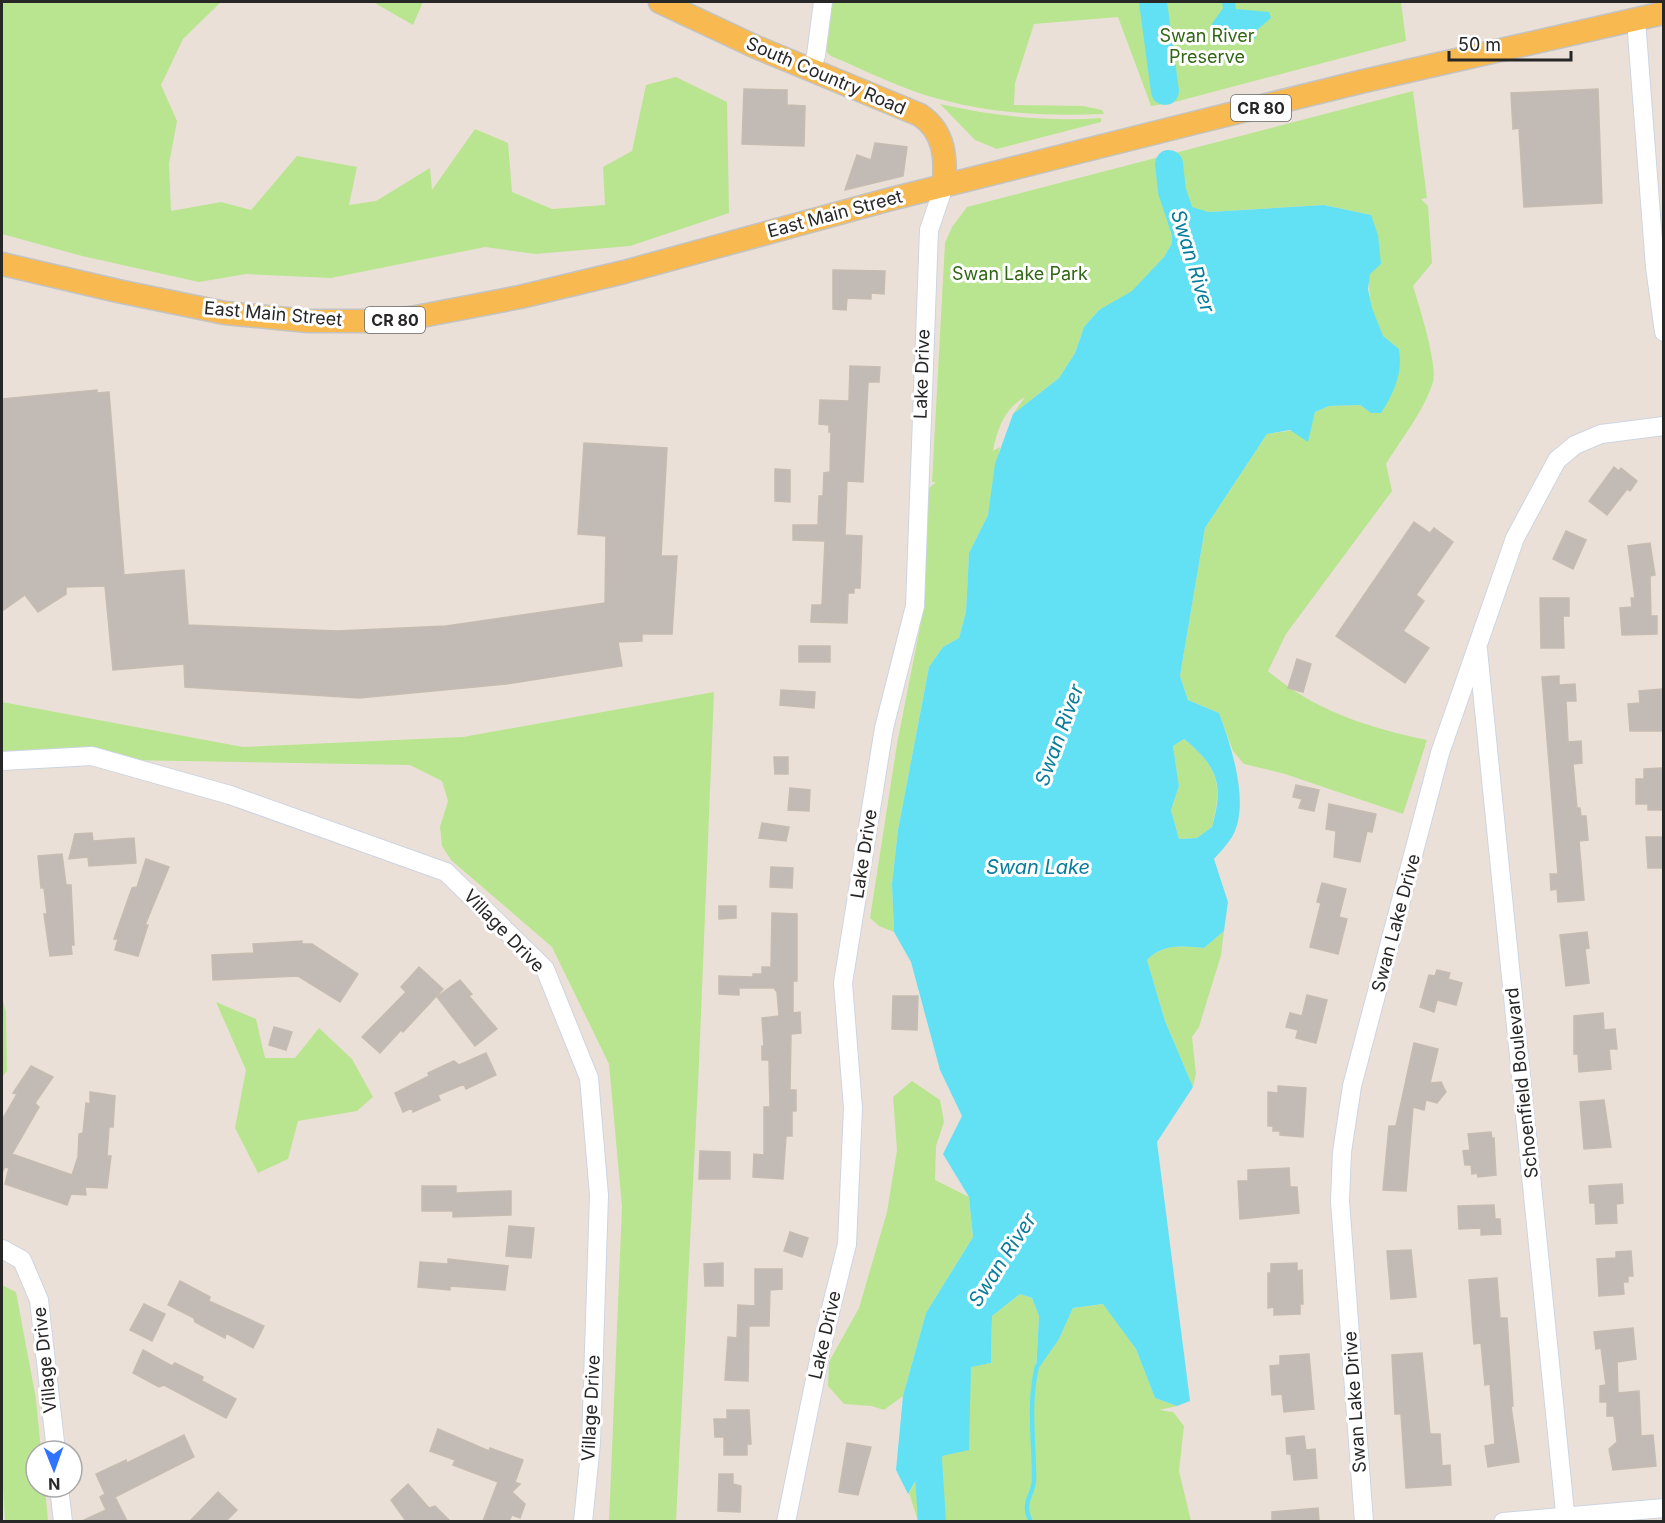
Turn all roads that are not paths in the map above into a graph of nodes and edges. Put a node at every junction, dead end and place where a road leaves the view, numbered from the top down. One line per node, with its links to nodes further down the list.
1 (660, 2): 5 (main road, South Country Road)
2 (823, 2): 5 (street)
3 (1664, 13): 4 (main road, East Main Street / CR 80)
4 (1636, 20): 6 (main road, East Main Street / CR 80); 8 (street)
5 (810, 71): 6 (main road, South Country Road)
6 (944, 186): 7 (main road, East Main Street / CR 80); 19 (street, Lake Drive)
7 (2, 264)
8 (1664, 332)
9 (1664, 426): 10 (street, Swan Lake Drive)
10 (1478, 645): 16 (street, Schoenfield Boulevard); 20 (street, Swan Lake Drive)
11 (2, 761): 18 (street, Village Drive)
12 (2, 1249): 13 (street, Village Drive)
13 (55, 1439)
14 (60, 1499): 17 (street)
15 (1664, 1508): 16 (street)
16 (1566, 1519): 21 (street)
17 (63, 1521)
18 (583, 1521)
19 (786, 1521)
20 (1364, 1521)
21 (1503, 1521)

